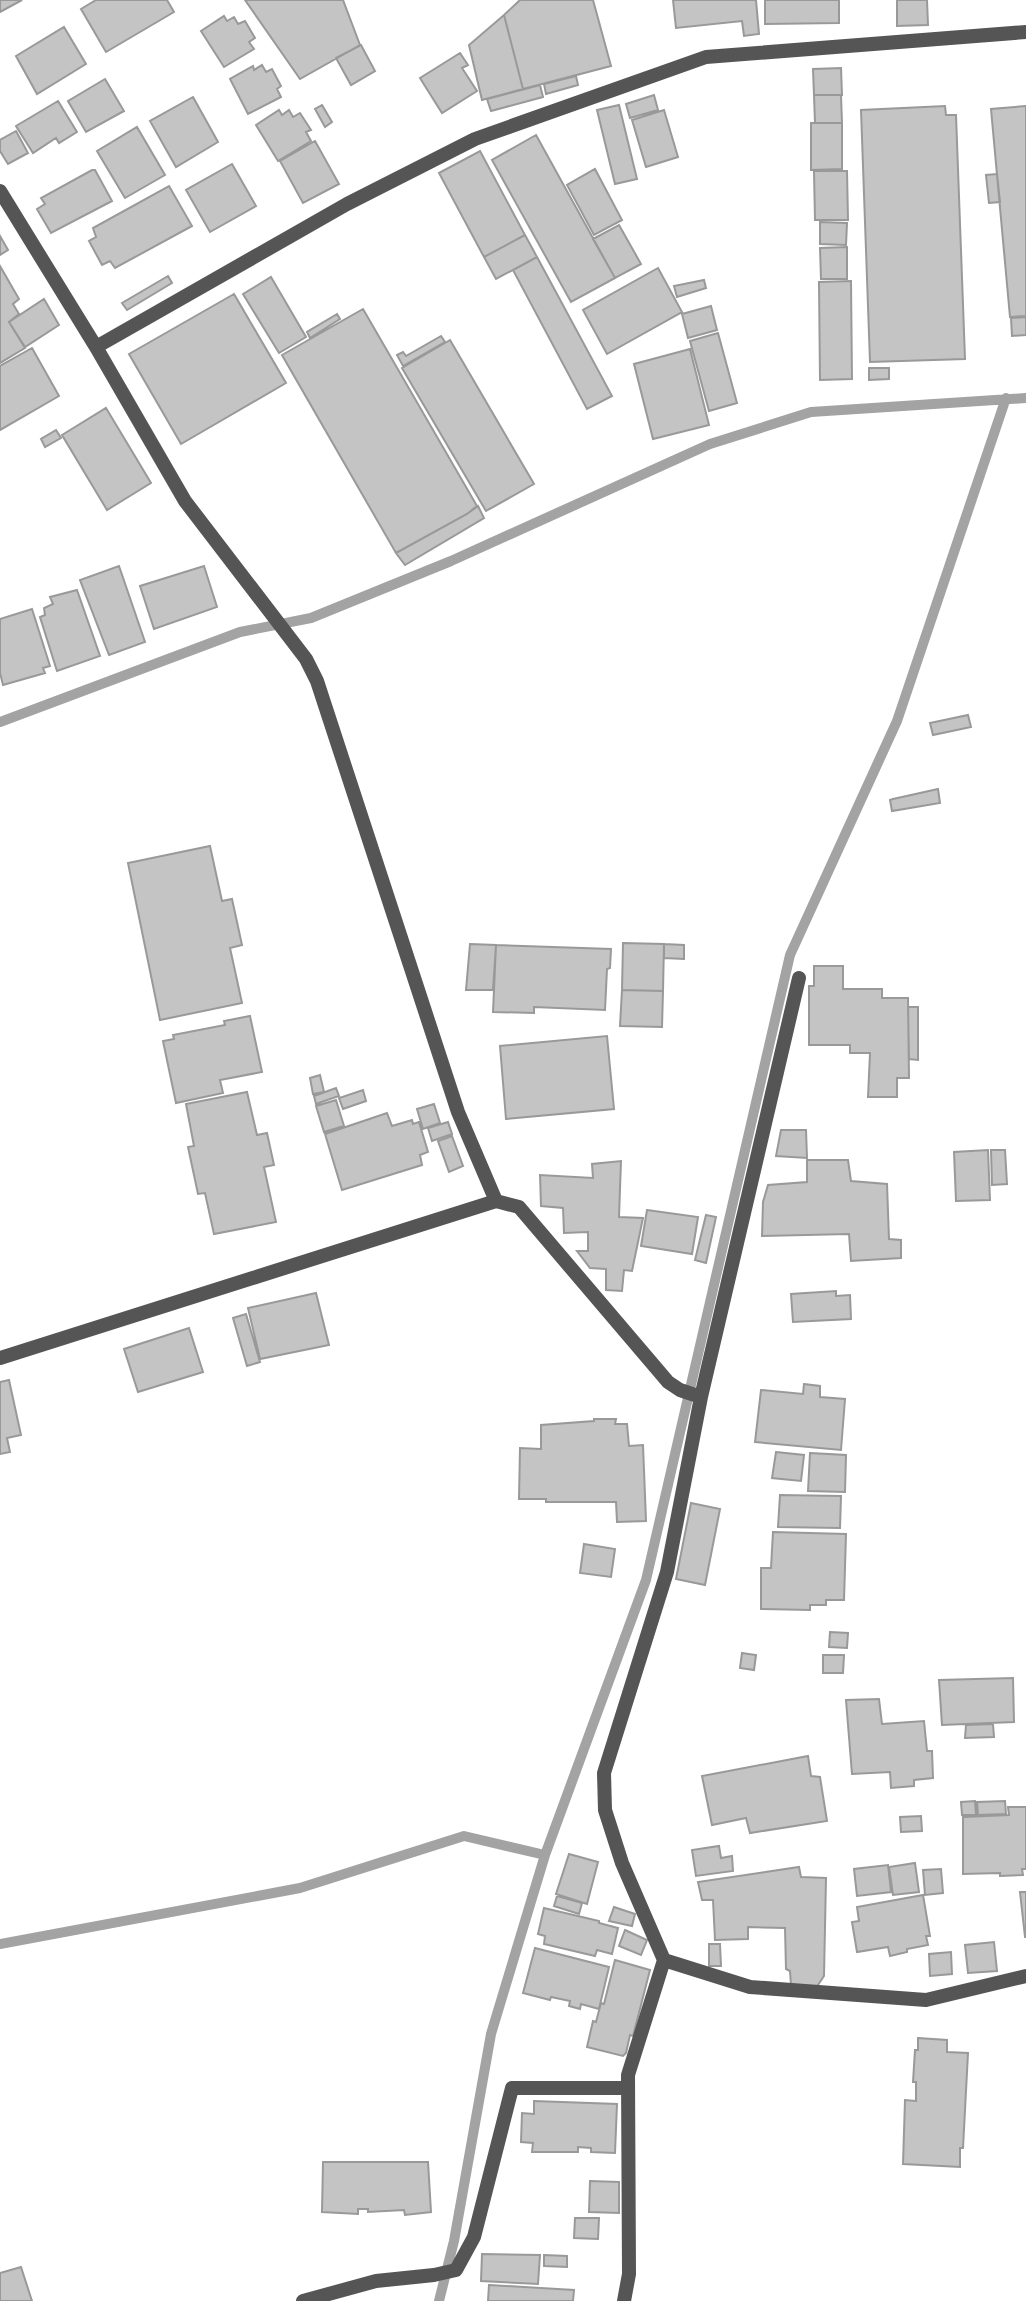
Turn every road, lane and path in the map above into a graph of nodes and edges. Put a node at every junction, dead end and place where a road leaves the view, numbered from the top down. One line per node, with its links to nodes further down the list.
1 (1026, 32): 3 (street)
2 (0, 191): 3 (street)
3 (96, 347): 5 (street)
4 (799, 978): 7 (street)
5 (496, 1201): 6 (street); 7 (street)
6 (0, 1358)
7 (691, 1394): 8 (street)
8 (664, 1960): 9 (street); 10 (street)
9 (1026, 1976)
10 (628, 2088): 11 (street); 12 (street)
11 (303, 2301)
12 (624, 2301)

